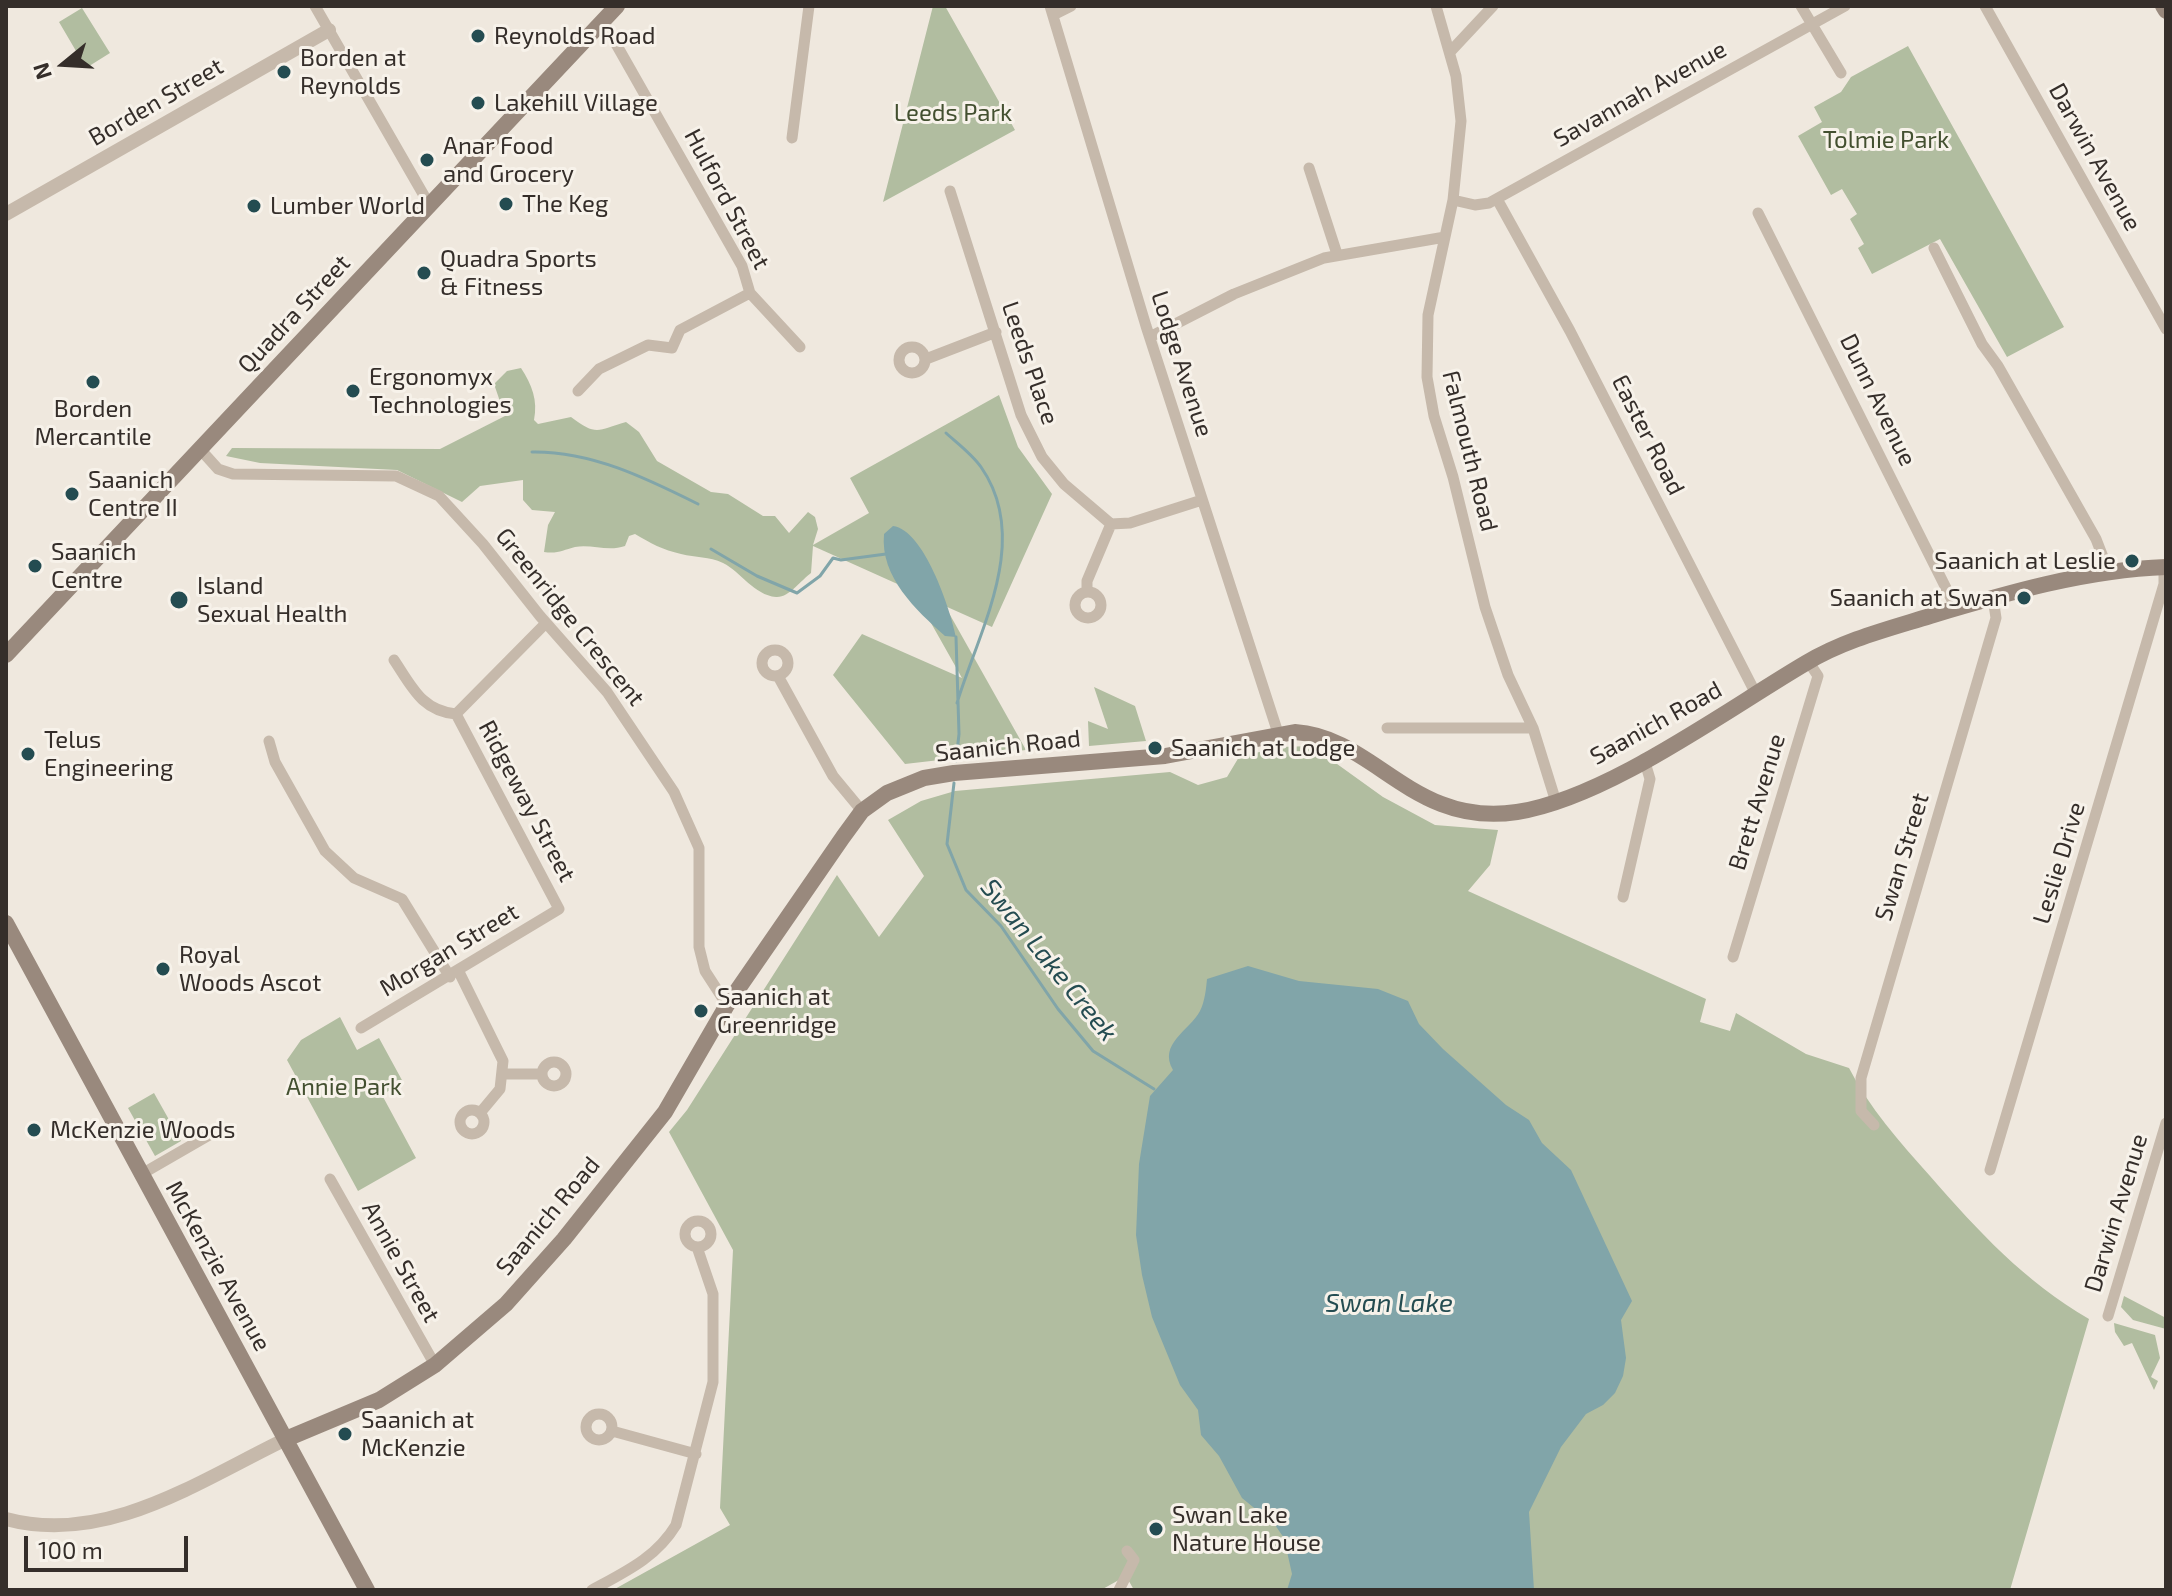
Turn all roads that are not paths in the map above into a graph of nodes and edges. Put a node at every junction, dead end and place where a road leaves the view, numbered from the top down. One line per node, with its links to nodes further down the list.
1 (315, 6): 13 (street)
2 (617, 6): 11 (main road, Quadra Street)
3 (809, 6): 16 (street)
4 (1071, 6): 10 (street)
5 (1436, 6): 14 (street, Falmouth Road)
6 (1493, 6): 14 (street)
7 (1801, 6): 12 (street)
8 (1845, 6): 12 (street, Savannah Avenue)
9 (1985, 6): 28 (street, Darwin Avenue)
10 (1051, 11): 30 (street, Lodge Avenue)
11 (603, 21): 21 (main road, Quadra Street); 27 (street, Hulford Street)
12 (1811, 24): 15 (street); 19 (street, Savannah Avenue)
13 (329, 30): 21 (street); 23 (street, Borden Street)
14 (1450, 52): 20 (street, Falmouth Road)
15 (1841, 73)
16 (792, 138)
17 (1309, 168): 26 (street)
18 (950, 191): 29 (street, Leeds Place)
19 (1497, 199): 20 (street, Savannah Avenue); 47 (street, Easter Road)
20 (1453, 200): 24 (street, Falmouth Road)
21 (430, 206): 34 (main road, Quadra Street)
22 (1758, 213): 41 (street, Dunn Avenue)
23 (6, 214)
24 (1445, 237): 26 (street); 50 (street, Falmouth Road)
25 (1934, 248): 38 (street)
26 (1337, 254): 30 (street)
27 (750, 293): 31 (street, Hulford Street); 33 (street)
28 (2166, 329)
29 (996, 332): 32 (street); 36 (street, Leeds Place)
30 (1150, 337): 35 (street, Lodge Avenue)
31 (800, 347)
32 (926, 359)
33 (578, 391)
34 (200, 449): 42 (street, Greenridge Crescent); 43 (main road, Quadra Street)
35 (1202, 500): 36 (street); 51 (street, Lodge Avenue)
36 (1111, 524): 39 (street)
37 (2165, 567): 38 (main road, Saanich Road); 69 (street, Leslie Drive)
38 (2108, 570): 40 (main road, Saanich Road)
39 (1087, 592)
40 (1993, 598): 41 (main road, Saanich Road); 67 (street, Swan Street)
41 (1956, 608): 45 (main road, Saanich Road)
42 (546, 623): 48 (street); 61 (street, Greenridge Crescent)
43 (6, 655)
44 (394, 660): 48 (street)
45 (1808, 661): 47 (main road, Saanich Road); 59 (street, Brett Avenue)
46 (778, 676): 55 (street)
47 (1756, 694): 53 (main road, Saanich Road)
48 (456, 714): 57 (street, Ridgeway Street)
49 (1387, 728): 50 (street)
50 (1533, 728): 54 (street, Falmouth Road)
51 (1278, 733): 54 (main road, Saanich Road); 55 (main road, Saanich Road)
52 (269, 741): 60 (street)
53 (1644, 759): 54 (main road, Saanich Road); 56 (street)
54 (1556, 802)
55 (862, 811): 61 (main road, Saanich Road)
56 (1623, 897)
57 (559, 909): 60 (street, Morgan Street)
58 (6, 923): 70 (main road, McKenzie Avenue)
59 (1733, 957)
60 (454, 974): 62 (street, Morgan Street); 63 (street)
61 (727, 1005): 74 (main road, Saanich Road)
62 (361, 1028)
63 (503, 1074): 64 (street); 65 (street)
64 (542, 1074)
65 (480, 1113)
66 (2166, 1123): 73 (street, Darwin Avenue)
67 (1874, 1125)
68 (211, 1134): 70 (street)
69 (1990, 1170)
70 (140, 1175): 76 (main road, McKenzie Avenue)
71 (330, 1179): 74 (street, Annie Street)
72 (697, 1247): 77 (street)
73 (2108, 1316)
74 (435, 1365): 76 (main road, Saanich Road)
75 (612, 1431): 77 (street)
76 (286, 1439): 78 (street, Saanich Road); 80 (main road, McKenzie Avenue)
77 (696, 1454): 81 (street)
78 (6, 1519)
79 (1127, 1551): 82 (street)
80 (367, 1590)
81 (592, 1590)
82 (1119, 1590)

